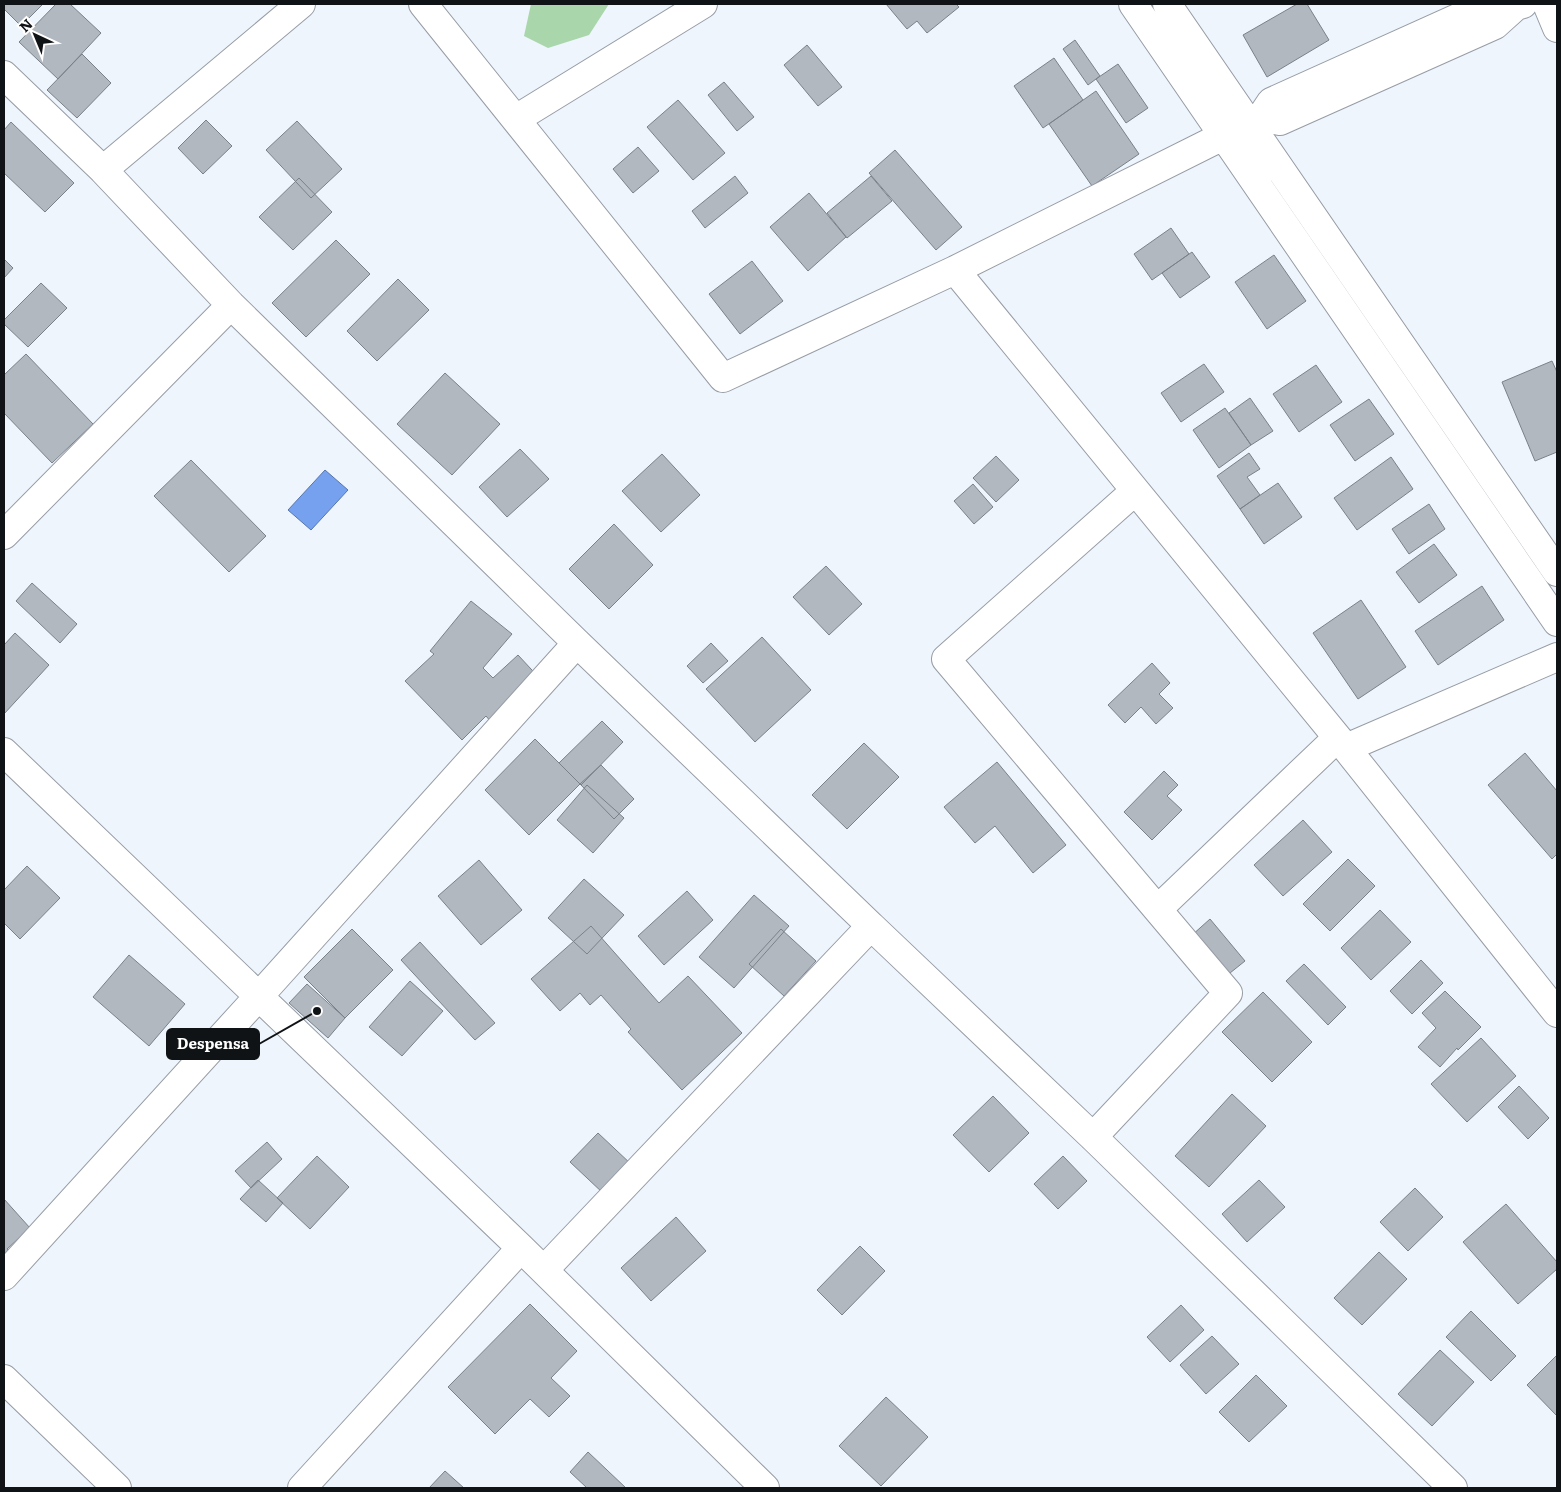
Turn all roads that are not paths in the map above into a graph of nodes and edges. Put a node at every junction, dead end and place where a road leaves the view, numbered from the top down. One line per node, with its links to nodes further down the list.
1 (301, 4): 13 (street)
2 (423, 4): 10 (street)
3 (703, 4): 10 (street)
4 (1133, 4): 12 (street)
5 (1167, 4): 11 (street)
6 (1547, 4): 8 (street)
7 (1520, 5): 11 (street)
8 (1557, 28)
9 (4, 75): 13 (street)
10 (516, 119): 14 (street)
11 (1255, 120): 12 (street); 18 (street)
12 (1224, 136): 14 (street); 19 (street)
13 (103, 170): 15 (street)
14 (955, 270): 16 (street)
15 (231, 305): 17 (street); 20 (street)
16 (1135, 491): 22 (street); 24 (street)
17 (4, 535)
18 (1557, 572)
19 (1557, 622)
20 (577, 643): 25 (street); 26 (street)
21 (1557, 657): 22 (street)
22 (1342, 743): 24 (street); 27 (street)
23 (4, 752): 26 (street)
24 (1158, 909): 28 (street)
25 (871, 926): 28 (street); 30 (street)
26 (260, 996): 29 (street); 31 (street)
27 (1557, 1013)
28 (1093, 1137): 36 (street)
29 (521, 1248): 30 (street); 34 (street)
30 (544, 1270): 35 (street)
31 (4, 1276)
32 (4, 1379): 33 (street)
33 (117, 1488)
34 (302, 1488)
35 (764, 1488)
36 (1453, 1488)

